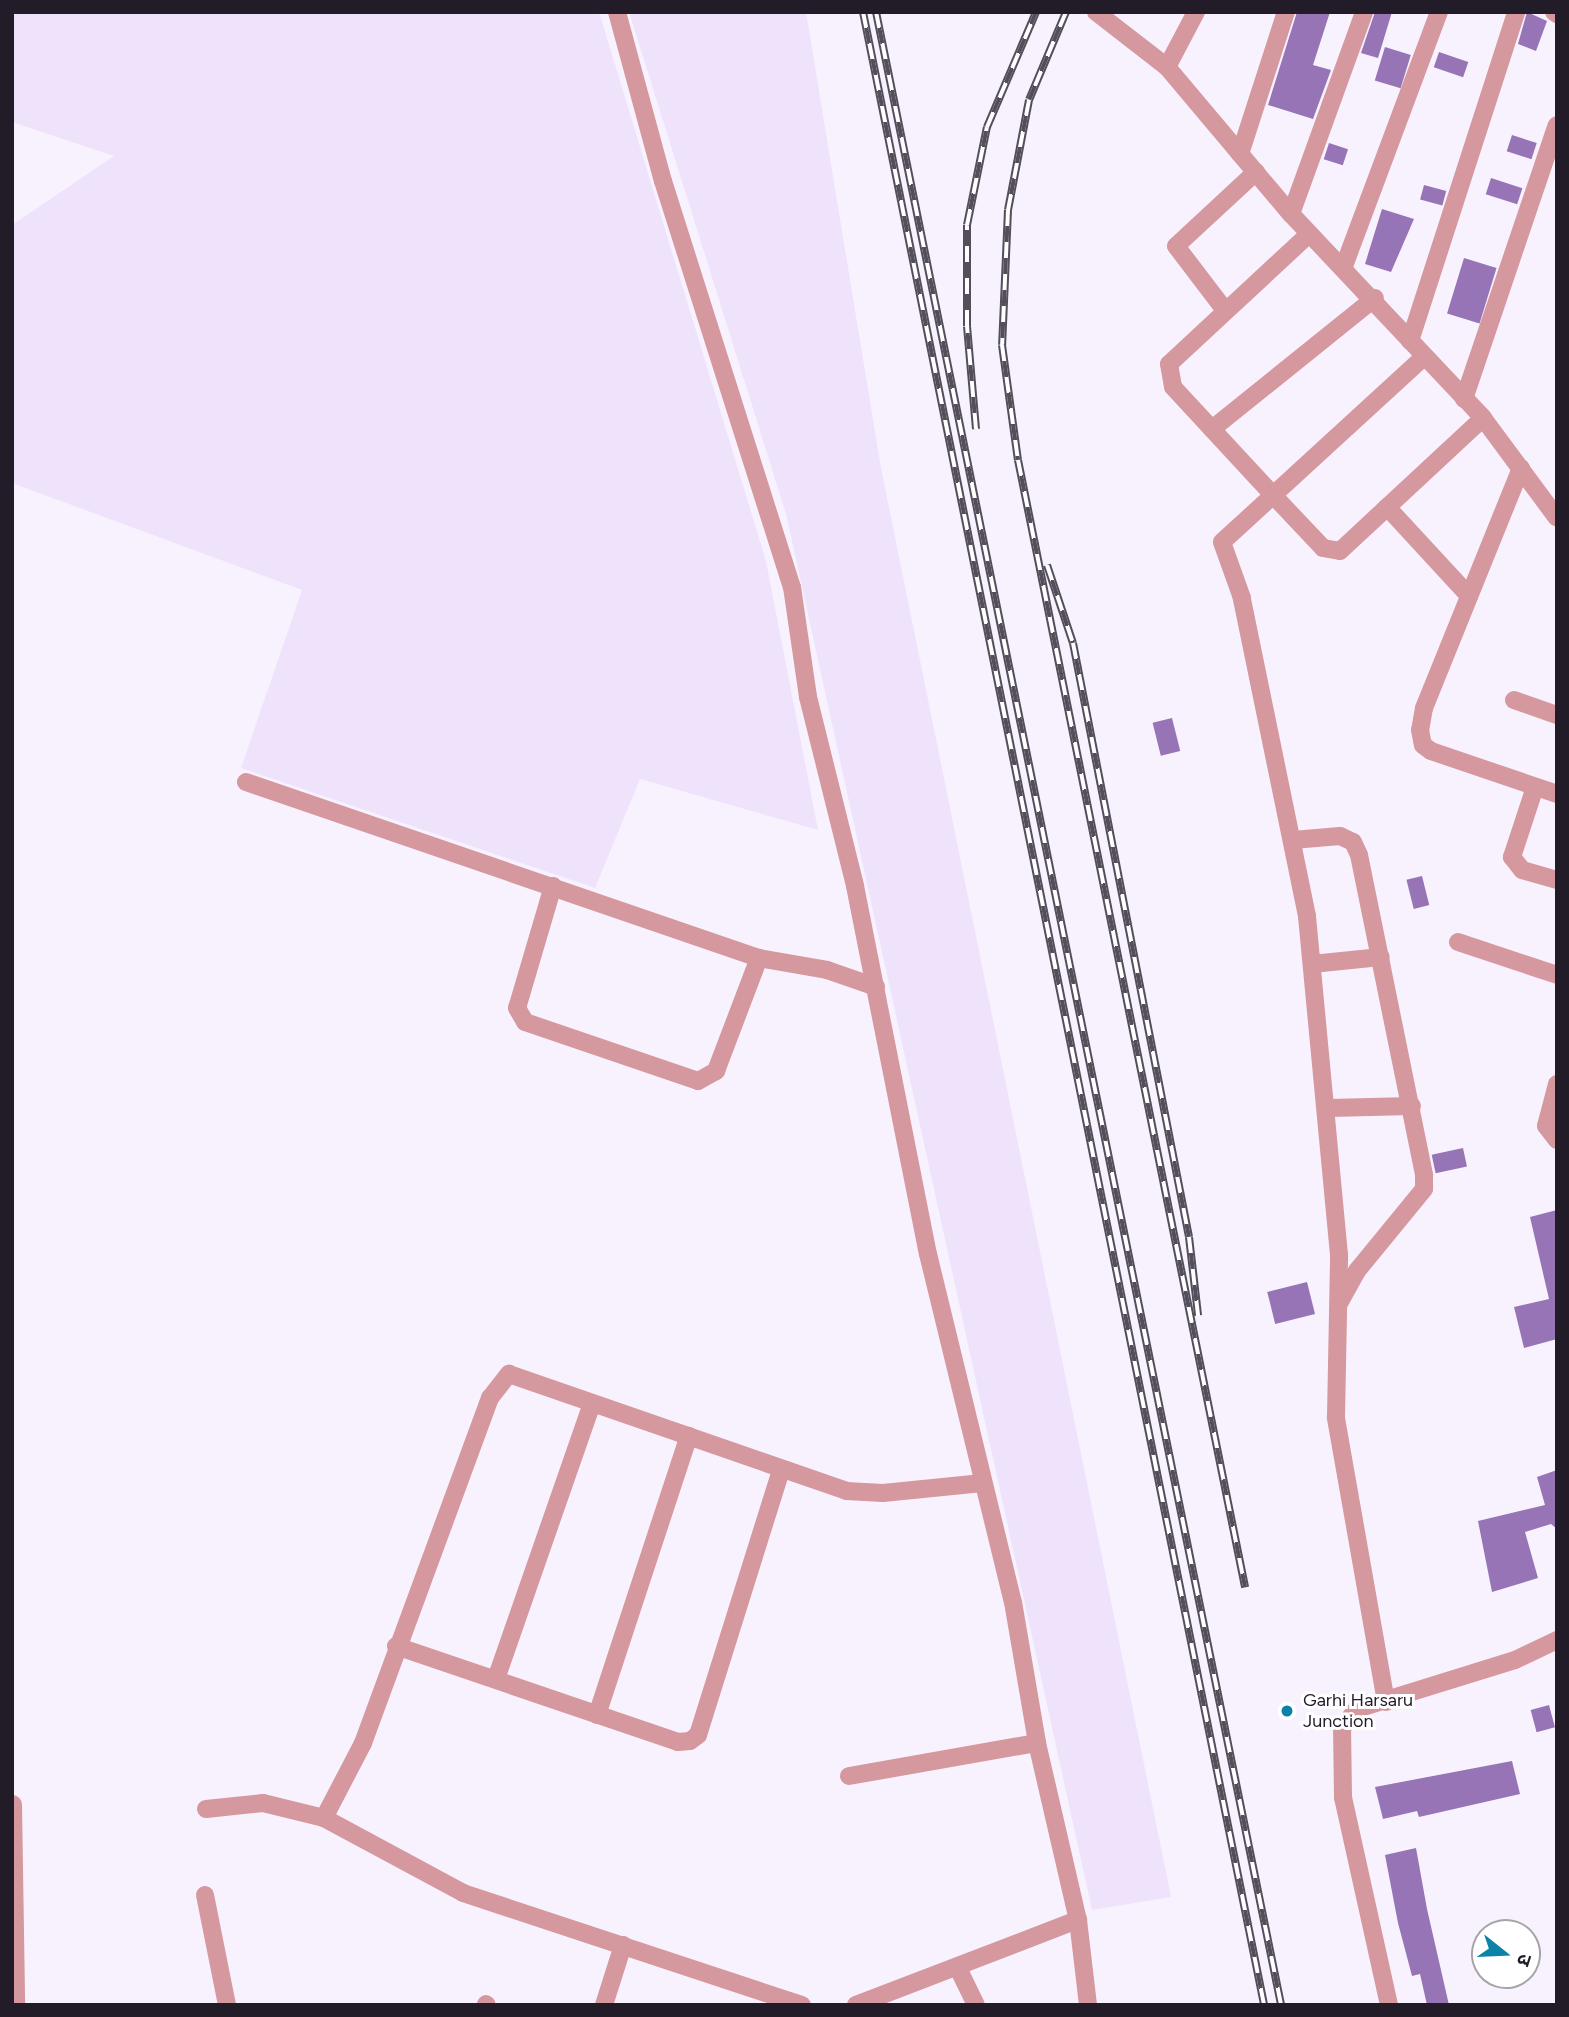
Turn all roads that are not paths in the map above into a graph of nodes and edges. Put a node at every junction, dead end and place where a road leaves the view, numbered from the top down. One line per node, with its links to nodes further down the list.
1 (617, 12): 40 (street)
2 (1096, 12): 8 (street)
3 (1196, 12): 8 (street)
4 (1286, 12): 10 (street)
5 (1364, 12): 12 (street)
6 (1439, 12): 14 (street)
7 (1516, 12): 17 (street)
8 (1167, 67): 10 (street)
9 (1557, 125): 19 (street)
10 (1240, 153): 11 (street)
11 (1256, 172): 12 (street); 16 (street)
12 (1291, 214): 13 (street)
13 (1309, 234): 14 (street); 16 (street)
14 (1344, 266): 15 (street)
15 (1375, 299): 17 (street); 21 (street)
16 (1224, 309): 21 (street)
17 (1410, 341): 18 (street)
18 (1425, 356): 19 (street); 23 (street)
19 (1464, 399): 20 (street)
20 (1482, 418): 22 (street); 24 (street)
21 (1212, 429): 23 (street)
22 (1521, 468): 25 (street); 26 (street)
23 (1272, 494): 24 (street); 32 (street)
24 (1387, 508): 26 (street)
25 (1557, 518)
26 (1469, 596): 30 (street)
27 (1514, 700): 28 (street)
28 (1557, 715)
29 (246, 782): 34 (street)
30 (1535, 787): 31 (street); 33 (street)
31 (1557, 794)
32 (1293, 840): 36 (street); 38 (street)
33 (1557, 880)
34 (553, 886): 37 (street); 37 (street)
35 (1458, 942): 39 (street)
36 (1381, 957): 38 (street); 42 (street)
37 (759, 958): 40 (street)
38 (1312, 964): 43 (street)
39 (1557, 975)
40 (876, 986): 49 (street)
41 (1557, 1084): 44 (street)
42 (1412, 1106): 43 (street); 45 (street)
43 (1328, 1108): 45 (street)
44 (1557, 1140)
45 (1335, 1309): 53 (street)
46 (592, 1404): 47 (street); 51 (street); 52 (street)
47 (689, 1436): 48 (street); 54 (street)
48 (781, 1470): 49 (street); 54 (street)
49 (983, 1483): 55 (street)
50 (1557, 1640): 53 (street)
51 (396, 1646): 52 (street); 59 (street)
52 (496, 1679): 54 (street)
53 (1386, 1702): 72 (street)
54 (597, 1715)
55 (1037, 1743): 56 (street); 61 (street)
56 (849, 1776)
57 (12, 1804): 65 (street)
58 (206, 1810): 59 (street)
59 (324, 1818): 62 (street)
60 (205, 1895): 66 (street)
61 (1078, 1920): 63 (street); 71 (street)
62 (623, 1945): 67 (street); 68 (street)
63 (958, 1968): 64 (street); 70 (street)
64 (881, 2002): 69 (street)
65 (15, 2005)
66 (227, 2005)
67 (604, 2005)
68 (802, 2005)
69 (856, 2005)
70 (976, 2005)
71 (1088, 2005)
72 (1389, 2005)

